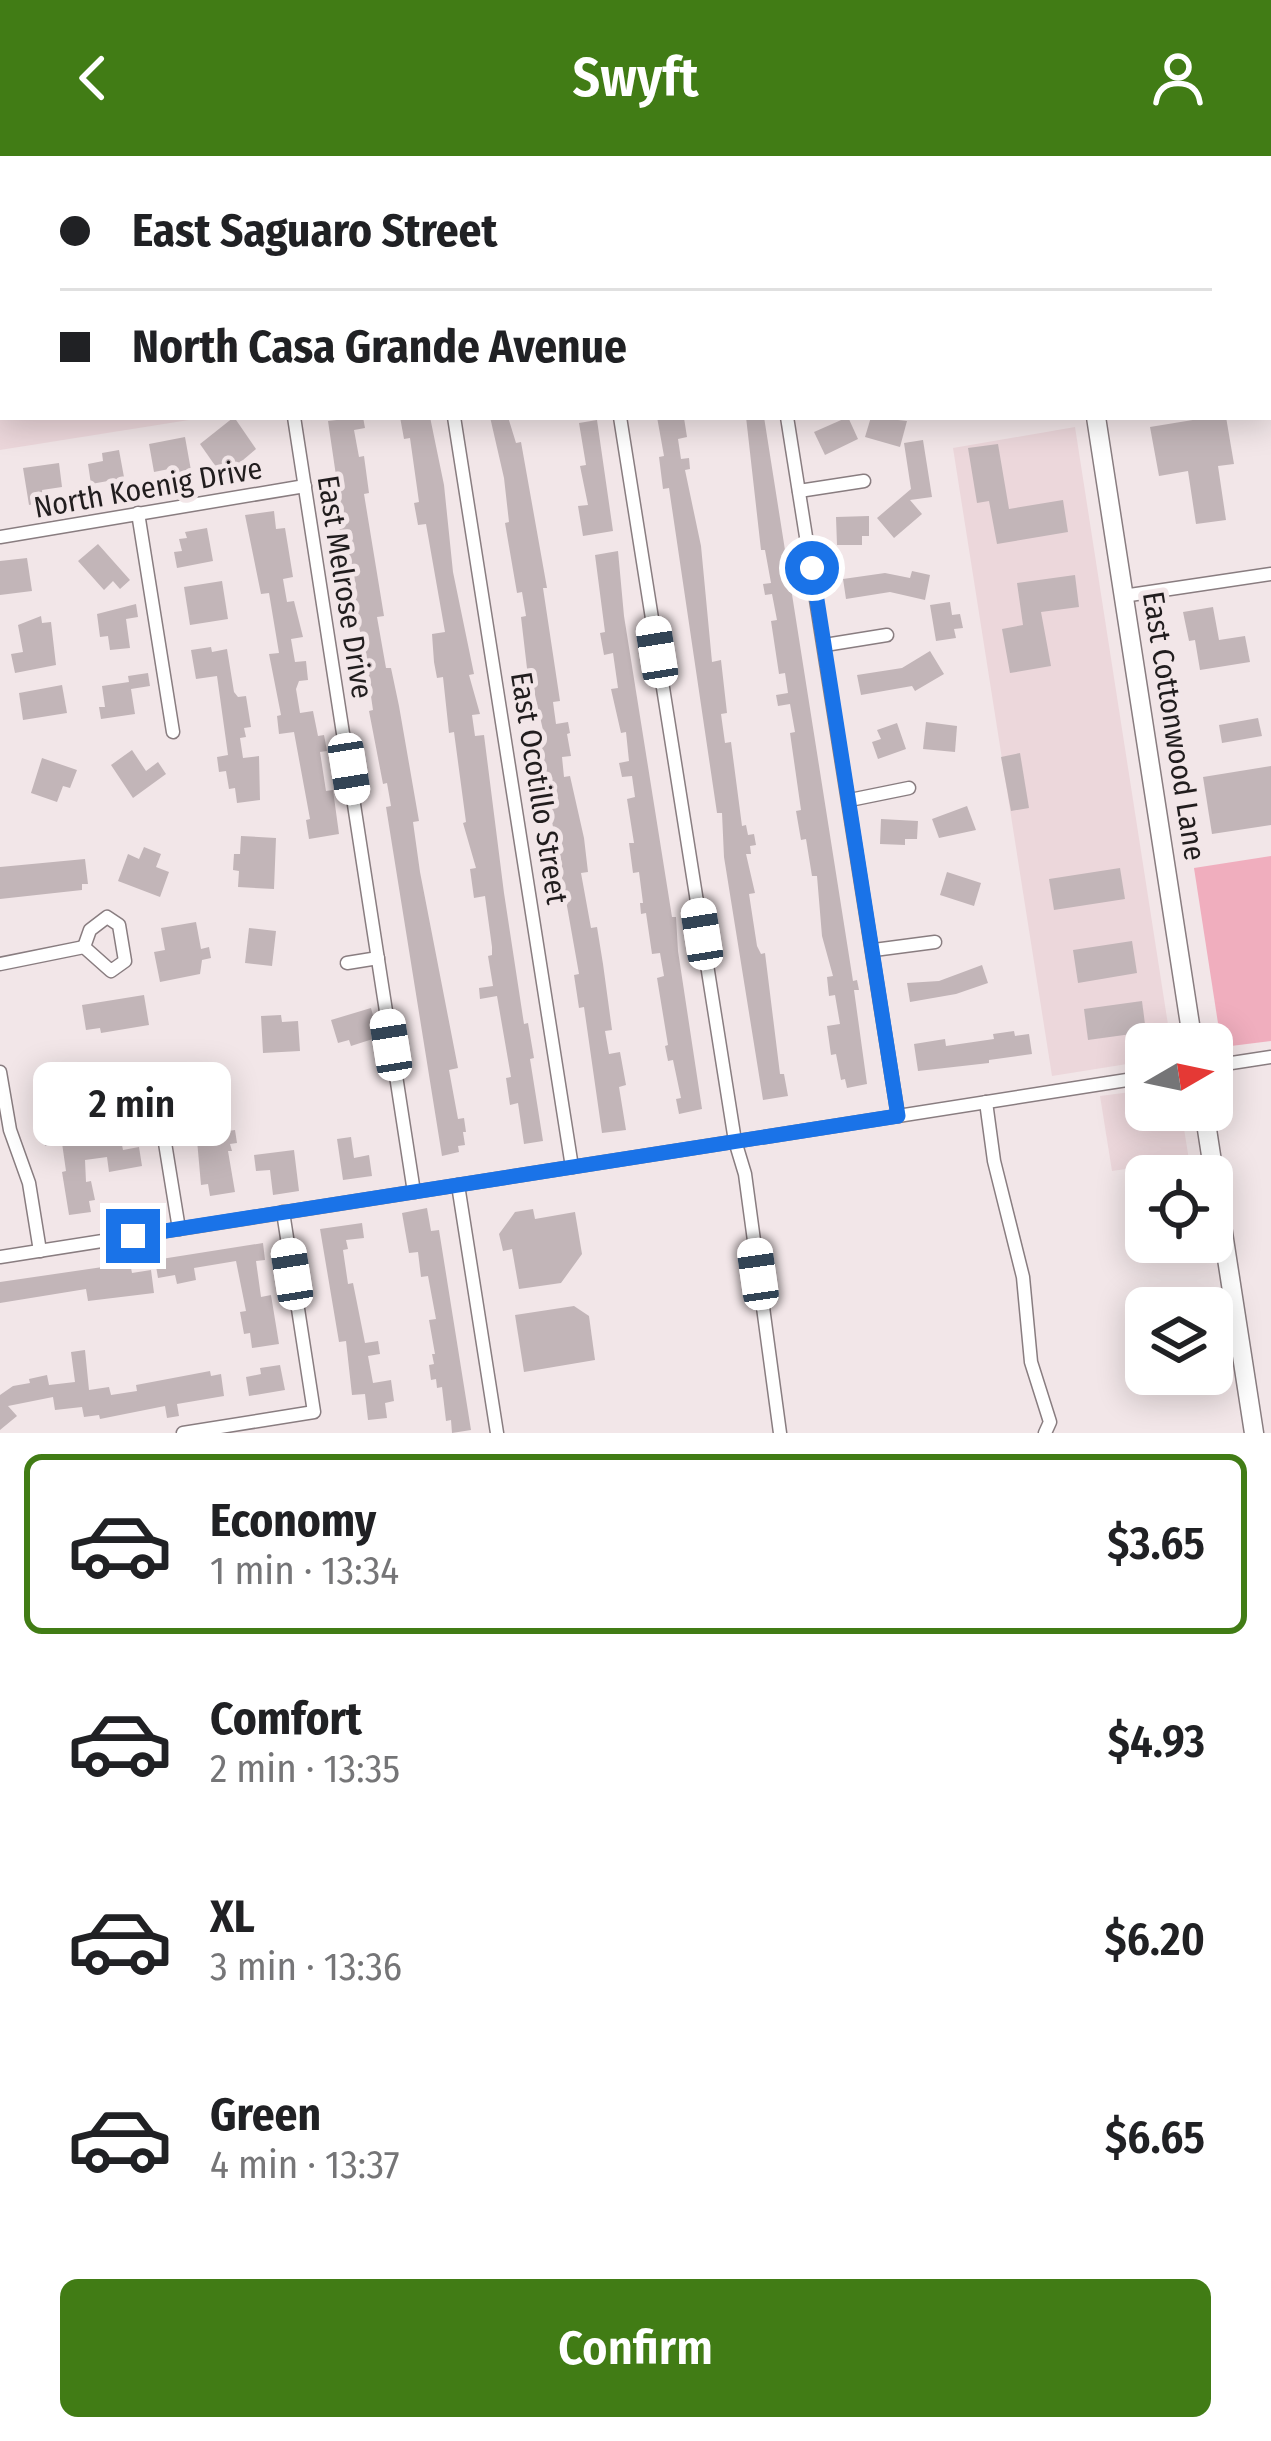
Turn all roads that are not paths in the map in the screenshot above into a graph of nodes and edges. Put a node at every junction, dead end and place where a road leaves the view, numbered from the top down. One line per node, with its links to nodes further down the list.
1 (294, 420): 7 (street, East Melrose Drive)
2 (454, 420): 34 (street, East Ocotillo Street)
3 (620, 420): 32 (street)
4 (787, 420): 8 (street)
5 (1096, 420): 12 (main road, East Cottonwood Lane)
6 (864, 481): 8 (street)
7 (305, 486): 9 (street, North Koenig Drive); 21 (street, East Melrose Drive)
8 (799, 491): 14 (street)
9 (138, 513): 10 (street, North Koenig Drive); 15 (street)
10 (0, 537)
11 (1271, 574): 12 (street)
12 (1124, 596): 24 (main road, East Cottonwood Lane)
13 (887, 635): 14 (street)
14 (825, 645): 17 (street)
15 (173, 732)
16 (909, 788): 17 (street)
17 (850, 800): 20 (street)
18 (935, 942): 20 (street)
19 (84, 947): 23 (street)
20 (874, 950): 30 (street)
21 (378, 958): 22 (street); 36 (street, East Melrose Drive)
22 (346, 962)
23 (0, 964)
24 (1190, 1023)
25 (1271, 1057): 26 (street)
26 (1233, 1063)
27 (0, 1072): 39 (street)
28 (1125, 1080): 29 (street)
29 (986, 1102): 30 (street); 44 (street)
30 (898, 1116): 32 (street)
31 (1207, 1131): 45 (main road)
32 (735, 1141): 34 (street); 43 (street)
33 (165, 1143): 38 (street)
34 (572, 1167): 35 (street)
35 (458, 1185): 36 (street); 42 (street)
36 (413, 1192): 37 (street)
37 (283, 1212): 38 (street); 41 (street)
38 (179, 1228): 39 (street)
39 (40, 1251): 40 (street)
40 (0, 1257)
41 (183, 1433)
42 (497, 1433)
43 (780, 1433)
44 (1045, 1433)
45 (1254, 1433)

